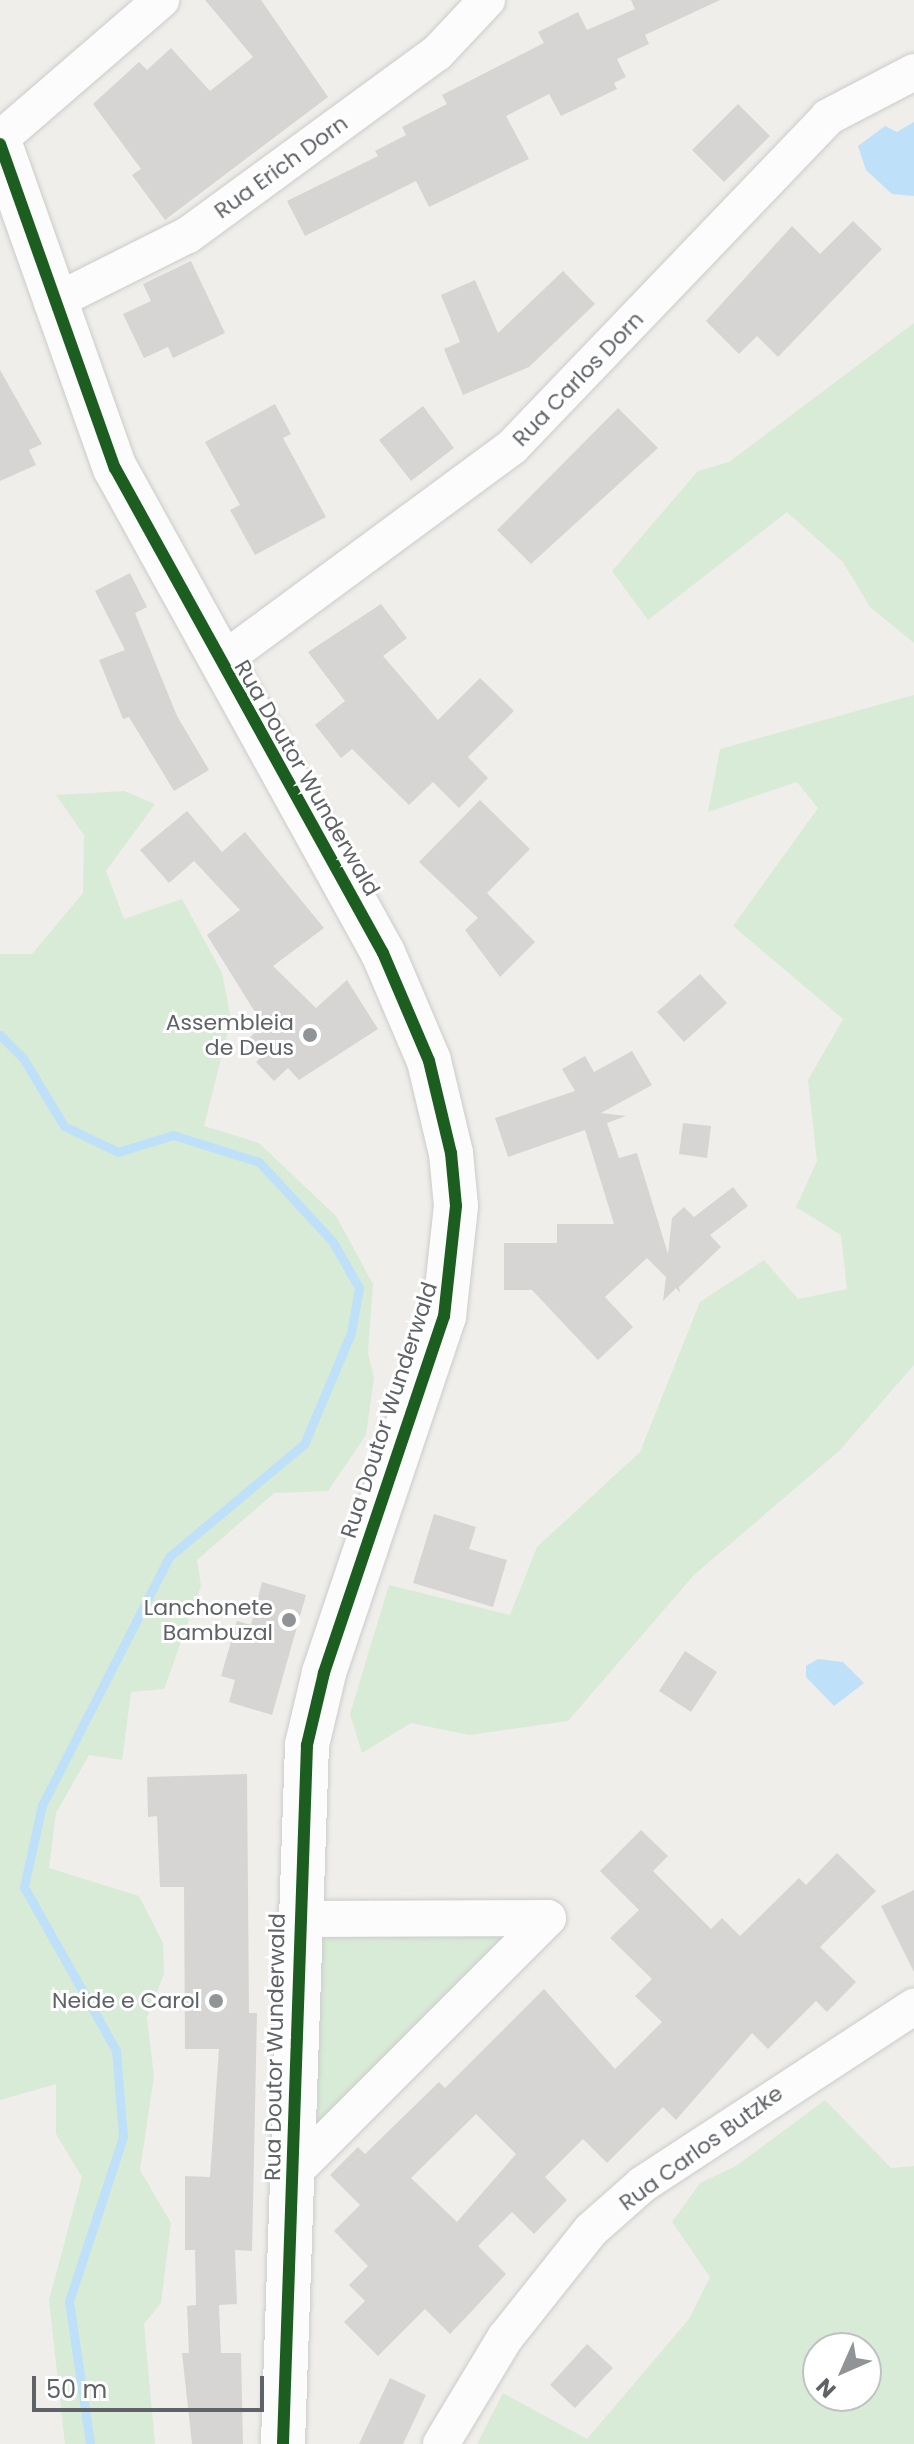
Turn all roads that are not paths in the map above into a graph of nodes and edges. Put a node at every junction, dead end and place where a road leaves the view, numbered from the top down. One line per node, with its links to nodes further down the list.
1 (161, 0): 4 (street)
2 (487, 0): 5 (street, Rua Erich Dorn)
3 (914, 72): 6 (street, Rua Carlos Dorn)
4 (0, 142): 5 (street, Rua Doutor Wunderwald)
5 (52, 303): 6 (street, Rua Doutor Wunderwald)
6 (219, 663): 7 (street, Rua Doutor Wunderwald)
7 (297, 1919): 9 (street, Rua Doutor Wunderwald); 9 (street)
8 (914, 2007): 11 (street, Rua Carlos Butzke)
9 (292, 2174): 10 (street, Rua Doutor Wunderwald)
10 (283, 2444)
11 (441, 2444)

